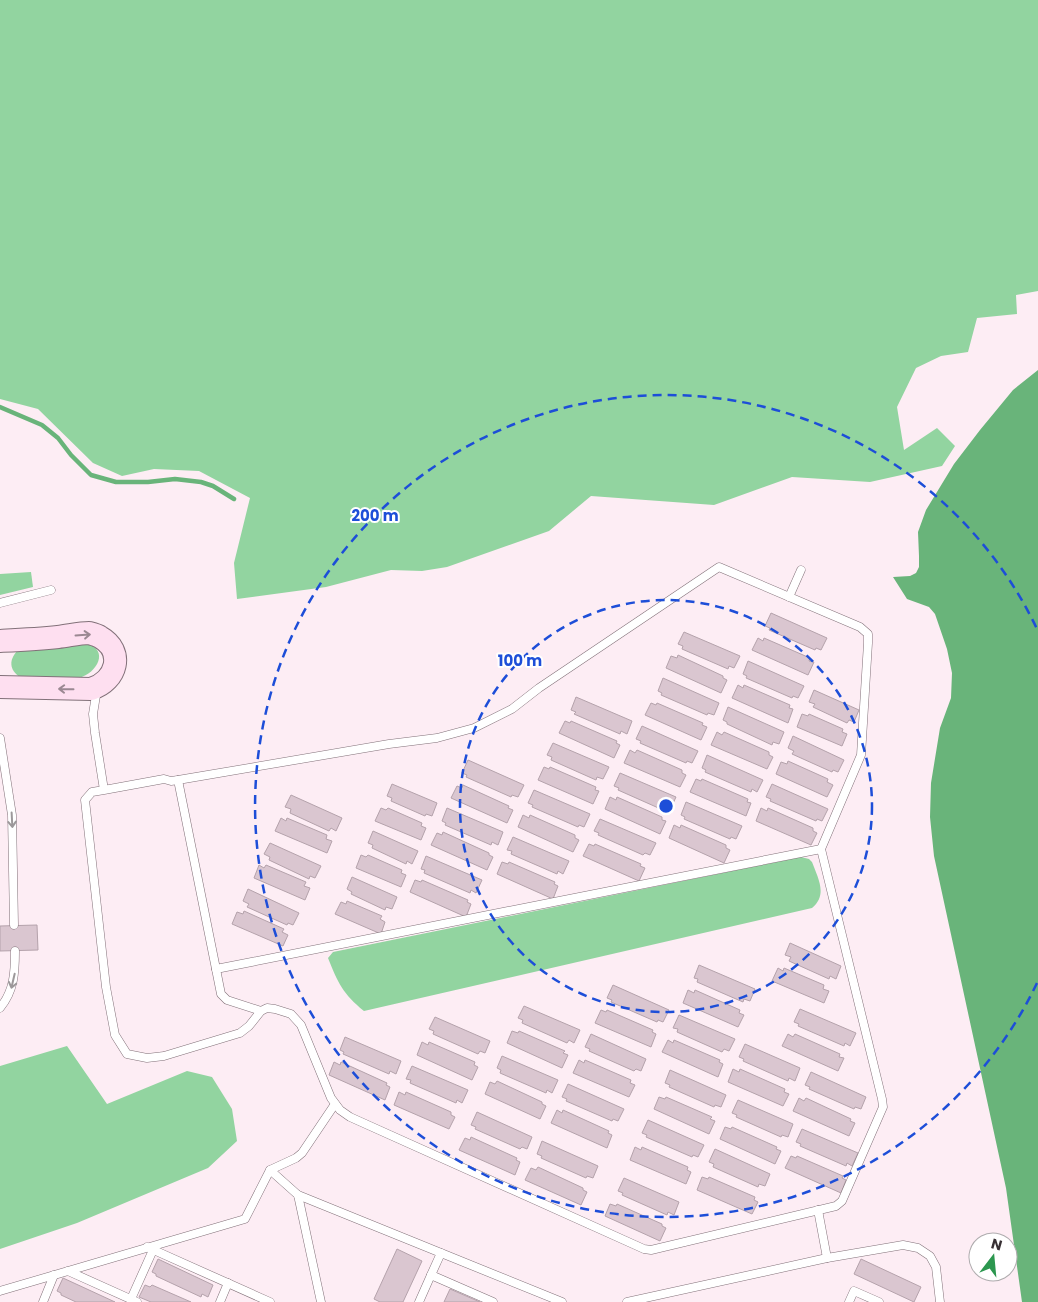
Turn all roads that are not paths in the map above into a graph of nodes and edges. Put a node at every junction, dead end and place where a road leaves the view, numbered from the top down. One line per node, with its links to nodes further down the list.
1 (801, 570): 3 (lane)
2 (51, 590): 4 (lane)
3 (789, 597): 9 (lane); 11 (lane)
4 (0, 603)
5 (0, 641): 7 (main road, one-way to 7)
6 (0, 687): 7 (main road, one-way to 6)
7 (98, 687): 10 (lane)
8 (0, 738): 12 (lane, one-way to 12)
9 (178, 780): 10 (lane); 14 (lane)
10 (104, 790): 16 (lane)
11 (821, 849): 14 (lane); 20 (lane)
12 (14, 925)
13 (15, 951): 15 (lane, one-way to 15)
14 (216, 969): 16 (lane)
15 (0, 1008)
16 (261, 1011): 17 (lane)
17 (335, 1104): 18 (lane); 20 (lane)
18 (270, 1170): 19 (lane); 21 (lane)
19 (298, 1195): 22 (lane); 33 (lane)
20 (818, 1210): 23 (lane)
21 (150, 1249): 24 (lane); 27 (lane); 29 (lane)
22 (441, 1253): 26 (lane); 36 (lane)
23 (827, 1258): 37 (lane); 40 (lane)
24 (68, 1271): 25 (lane); 29 (lane)
25 (54, 1275): 28 (lane); 30 (lane)
26 (431, 1275): 34 (lane); 35 (lane)
27 (228, 1283): 31 (lane); 32 (lane)
28 (0, 1290)
29 (134, 1301)
30 (42, 1302)
31 (220, 1302)
32 (270, 1302)
33 (321, 1302)
34 (419, 1302)
35 (492, 1302)
36 (562, 1302)
37 (627, 1302)
38 (849, 1302): 39 (lane)
39 (879, 1302)
40 (940, 1302)

